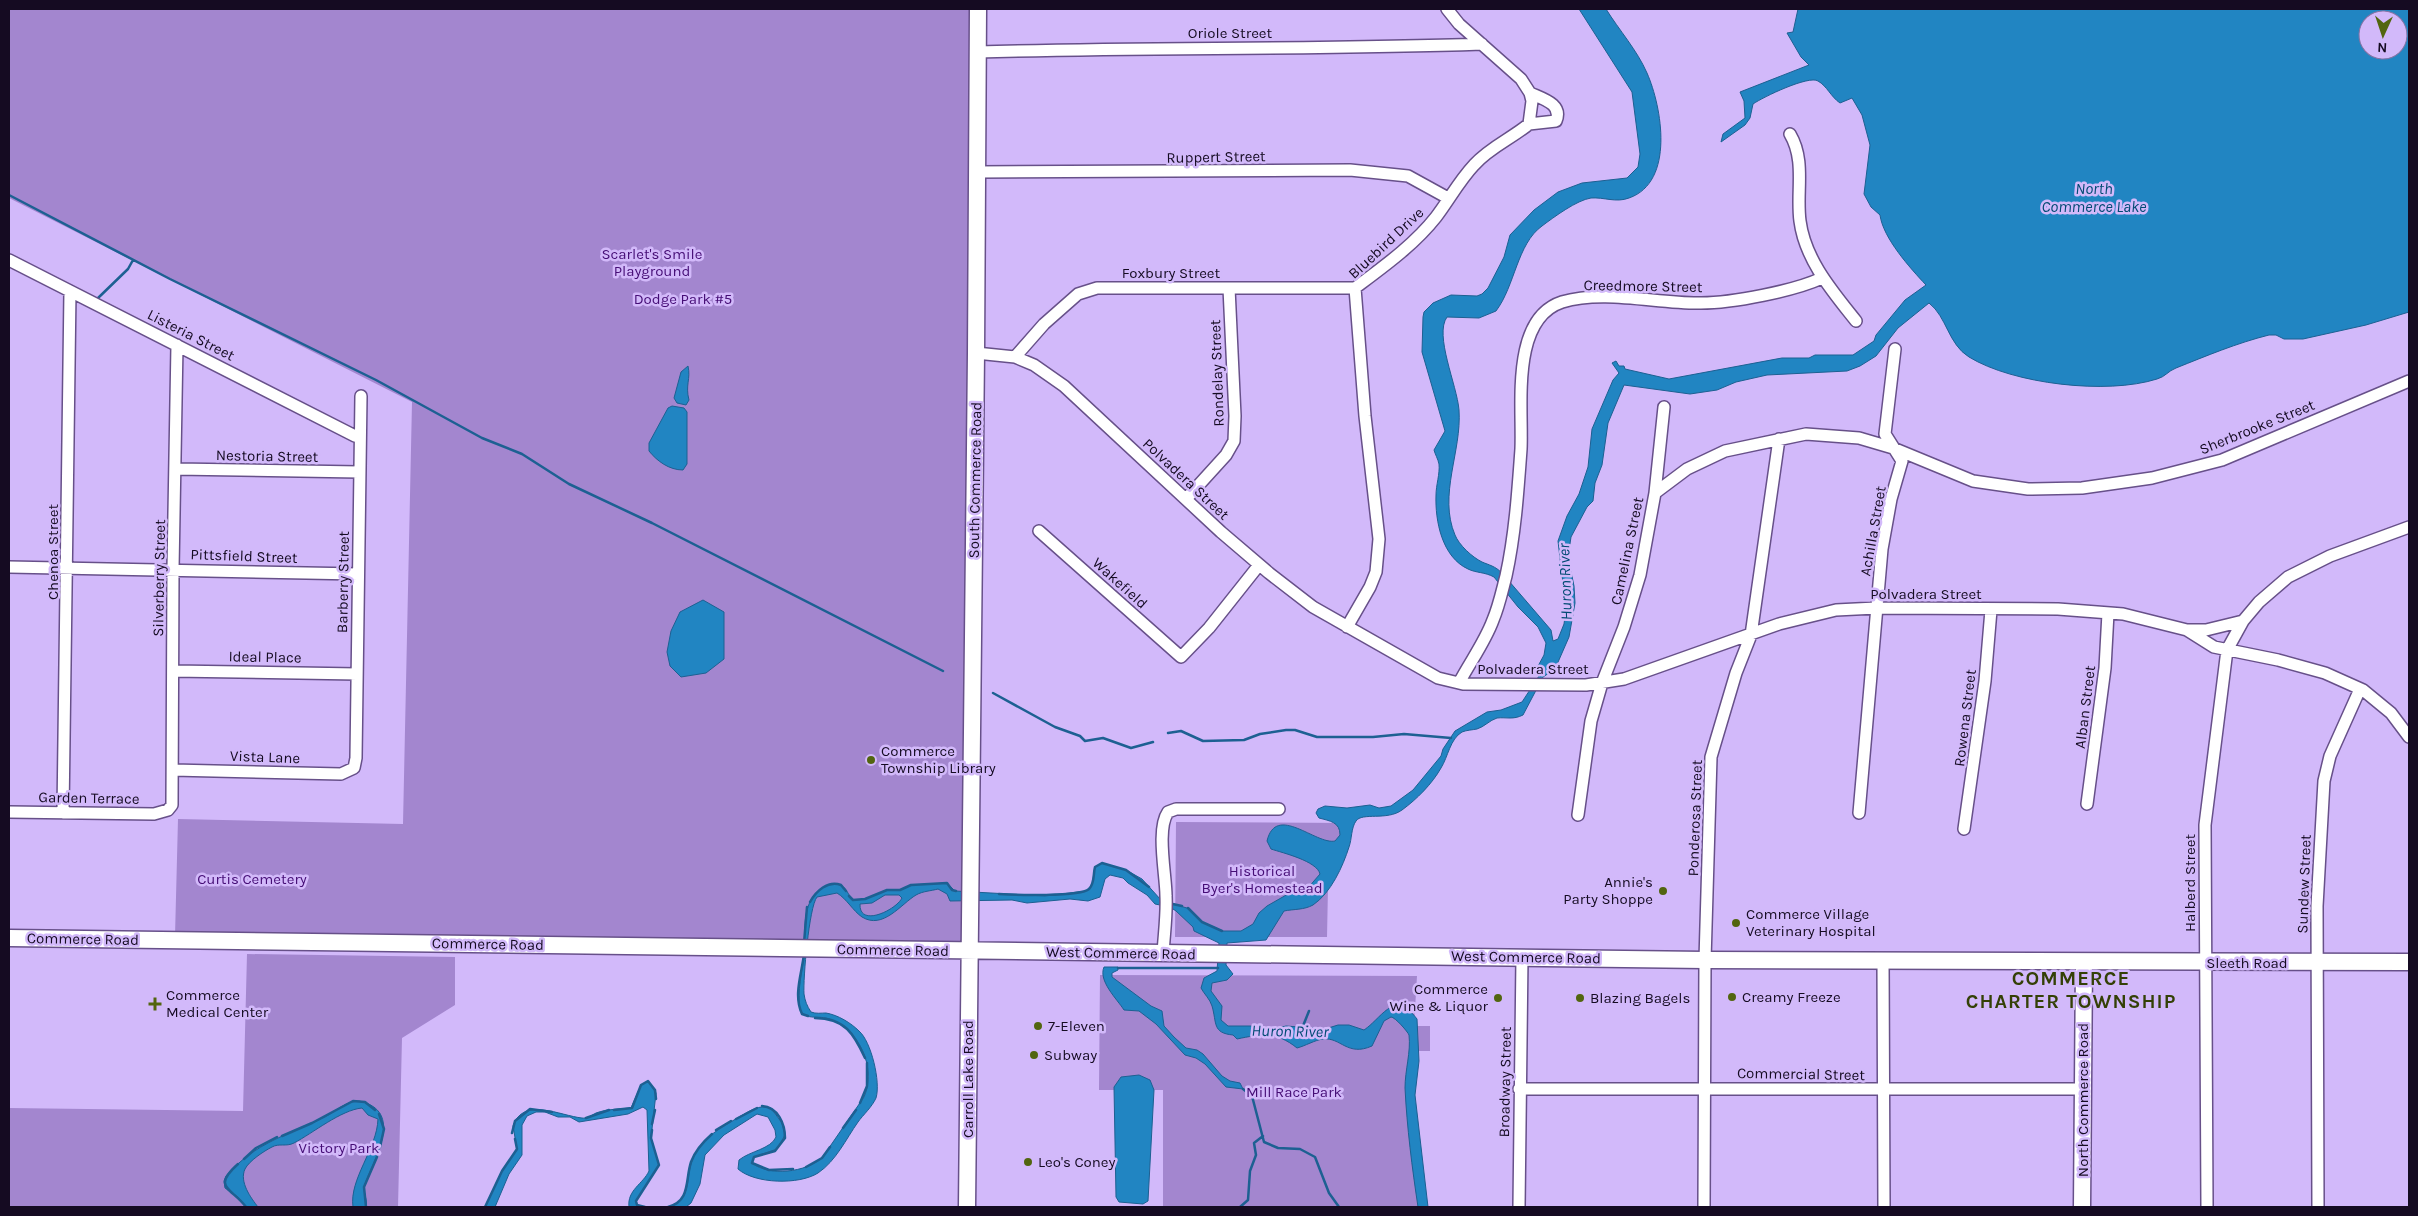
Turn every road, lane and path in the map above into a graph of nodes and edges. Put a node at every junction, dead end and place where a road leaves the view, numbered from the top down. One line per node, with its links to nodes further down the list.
1 (978, 9): 4 (main road, South Commerce Road)
2 (1447, 9): 3 (street)
3 (1482, 44): 4 (street, Oriole Street); 5 (street)
4 (978, 52): 8 (main road, South Commerce Road)
5 (1530, 93): 6 (street); 6 (street)
6 (1529, 124): 9 (street, Bluebird Drive)
7 (1790, 134): 11 (street)
8 (978, 172): 9 (street, Ruppert Street); 18 (main road, South Commerce Road)
9 (1448, 198): 13 (street, Bluebird Drive)
10 (9, 260): 14 (street, Listeria Street)
11 (1822, 278): 15 (street); 47 (street, Creedmore Street)
12 (1230, 288): 13 (street, Foxbury Street); 19 (street, Foxbury Street); 29 (street, Rondelay Street)
13 (1355, 288): 41 (street, Bluebird Drive)
14 (70, 292): 16 (street, Listeria Street); 34 (street, Chenoa Street)
15 (1856, 321)
16 (178, 345): 23 (street, Listeria Street); 26 (street, Silverberry Street)
17 (1894, 349): 25 (street, Achilla Street)
18 (976, 353): 19 (street, Polvadera Street); 62 (main road, South Commerce Road)
19 (1014, 357): 29 (street, Polvadera Street)
20 (2409, 381): 25 (street, Sherbrooke Street)
21 (360, 396): 23 (street, Barberry Street)
22 (1664, 407): 28 (street, Camelina Street)
23 (360, 437): 27 (street, Barberry Street)
24 (1779, 439): 25 (street, Sherbrooke Street); 28 (street, Sherbrooke Street); 43 (street, Ponderosa Street)
25 (1893, 448): 37 (street, Achilla Street)
26 (176, 469): 27 (street, Nestoria Street); 35 (street, Silverberry Street)
27 (359, 472): 36 (street, Barberry Street)
28 (1655, 493): 48 (street, Camelina Street)
29 (1186, 499): 32 (street, Polvadera Street)
30 (2409, 527): 40 (street)
31 (1039, 531): 32 (street, Wakefield)
32 (1259, 565): 41 (street, Polvadera Street)
33 (9, 566): 34 (street, Pittsfield Street)
34 (67, 567): 35 (street, Pittsfield Street); 57 (street, Chenoa Street)
35 (173, 569): 36 (street, Pittsfield Street); 45 (street, Silverberry Street)
36 (358, 574): 46 (street, Barberry Street)
37 (1876, 608): 38 (street, Polvadera Street); 43 (street, Polvadera Street); 58 (street, Achilla Street)
38 (1992, 610): 39 (street, Polvadera Street); 60 (street, Rowena Street)
39 (2108, 613): 42 (street, Polvadera Street); 53 (street, Alban Street)
40 (2243, 621): 42 (street, Polvadera Street); 44 (street)
41 (1347, 627): 47 (street, Polvadera Street)
42 (2187, 630): 44 (street, Polvadera Street)
43 (1751, 635): 48 (street, Polvadera Street); 65 (street, Ponderosa Street)
44 (2227, 650): 49 (street, Polvadera Street); 70 (street, Halberd Street)
45 (173, 671): 46 (street, Ideal Place); 52 (street, Silverberry Street)
46 (357, 674): 51 (street, Barberry Street)
47 (1459, 683): 48 (street, Polvadera Street)
48 (1602, 683): 59 (street, Camelina Street)
49 (2360, 689): 50 (street, Polvadera Street); 68 (street, Sundew Street)
50 (2409, 737)
51 (354, 768): 52 (street, Vista Lane)
52 (174, 770): 55 (street, Silverberry Street)
53 (2087, 804)
54 (1280, 808): 63 (street)
55 (168, 810): 57 (street, Garden Terrace)
56 (9, 812): 57 (street, Garden Terrace)
57 (63, 813)
58 (1859, 813)
59 (1578, 815)
60 (1964, 829)
61 (9, 938): 62 (main road, Commerce Road)
62 (968, 951): 63 (main road, West Commerce Road); 75 (main road, Carroll Lake Road)
63 (1163, 954): 64 (main road, West Commerce Road)
64 (1522, 957): 65 (main road, West Commerce Road); 72 (street, Broadway Street)
65 (1706, 960): 66 (main road, West Commerce Road); 71 (street, Ponderosa Street)
66 (1883, 960): 67 (main road, West Commerce Road); 74 (street)
67 (2084, 962): 70 (main road, Sleeth Road); 73 (main road, North Commerce Road)
68 (2318, 962): 69 (main road, Sleeth Road); 70 (main road, Sleeth Road); 81 (street, Sundew Street)
69 (2409, 962)
70 (2205, 963): 80 (street, Halberd Street)
71 (1705, 1088): 72 (street, Commercial Street); 74 (street, Commercial Street); 77 (street, Ponderosa Street)
72 (1519, 1089): 76 (street, Broadway Street)
73 (2083, 1089): 74 (street, Commercial Street); 79 (main road, North Commerce Road)
74 (1884, 1090): 78 (street)
75 (967, 1207)
76 (1519, 1207)
77 (1704, 1207)
78 (1884, 1207)
79 (2082, 1207)
80 (2207, 1207)
81 (2318, 1207)

